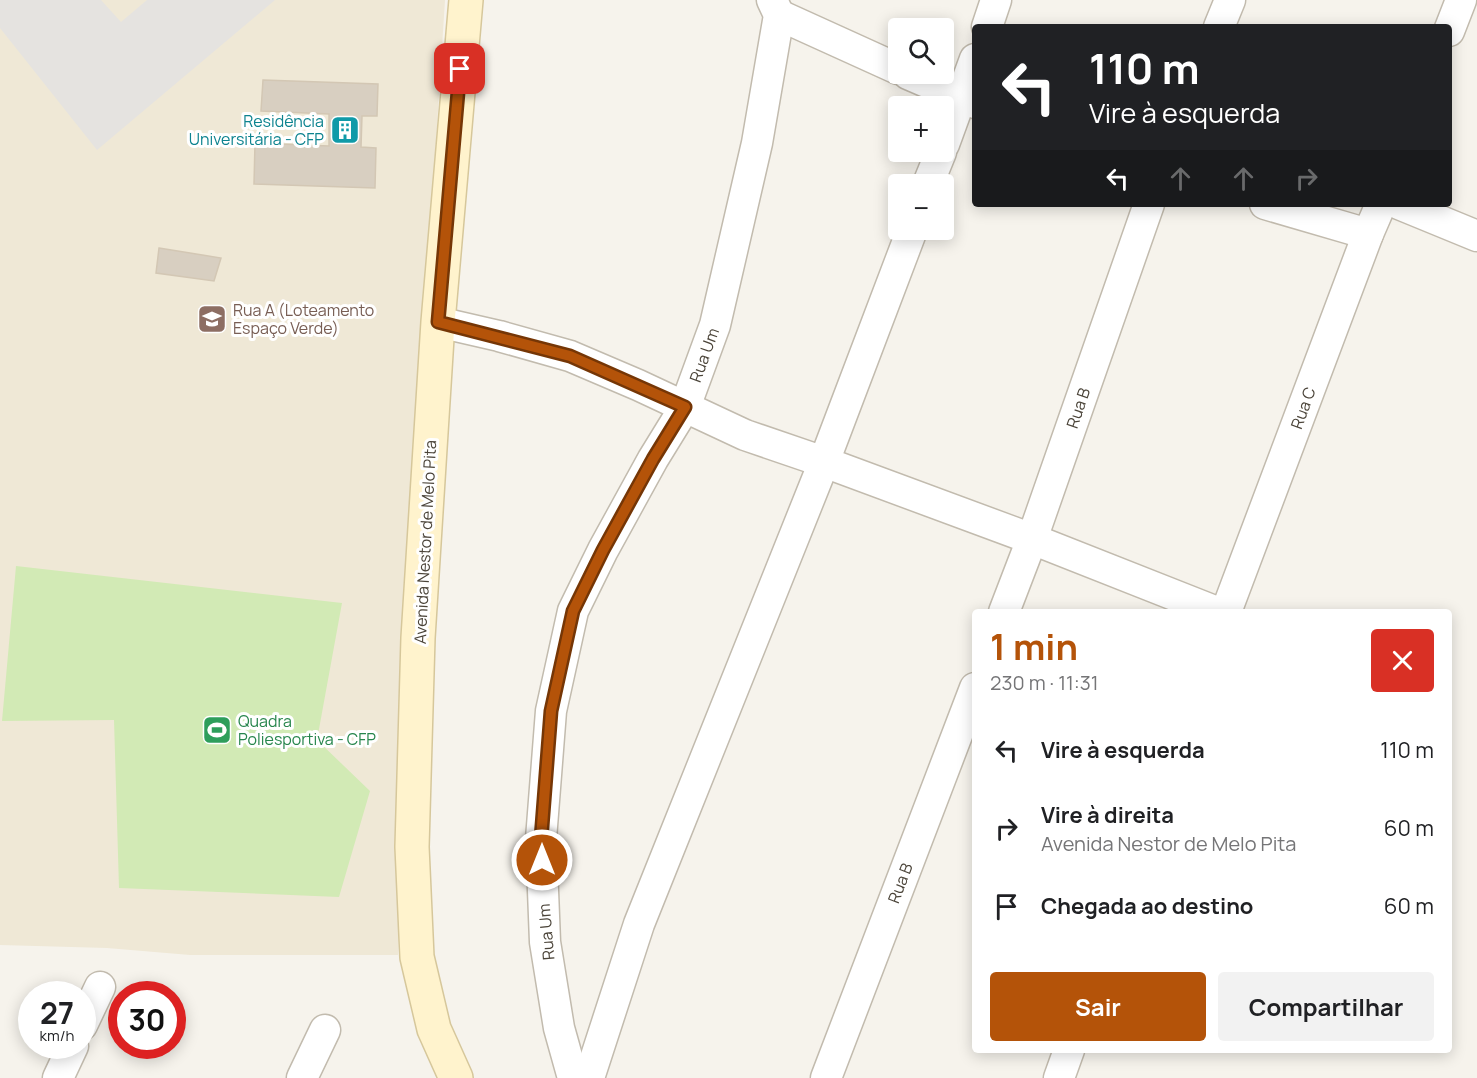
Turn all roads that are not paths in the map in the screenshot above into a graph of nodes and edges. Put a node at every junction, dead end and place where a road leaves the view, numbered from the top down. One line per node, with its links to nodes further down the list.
1 (466, 0): 21 (main road, Avenida Nestor de Melo Pita)
2 (996, 0): 6 (street)
3 (1230, 0): 7 (street)
4 (1461, 0): 8 (street)
5 (775, 8): 9 (street); 22 (street, Rua Um)
6 (988, 24)
7 (1221, 24)
8 (1452, 24)
9 (888, 64)
10 (972, 77): 12 (street)
11 (931, 84): 12 (street)
12 (968, 100): 13 (street)
13 (954, 126)
14 (1148, 207): 24 (street, Rua B)
15 (1275, 207): 18 (street)
16 (1380, 207): 18 (street, Rua C)
17 (1406, 207): 19 (street)
18 (1368, 234): 27 (street, Rua C)
19 (1477, 236)
20 (908, 240): 23 (street)
21 (438, 322): 22 (street); 36 (main road, Avenida Nestor de Melo Pita)
22 (685, 407): 23 (street); 37 (street, Rua Um)
23 (825, 462): 24 (street); 38 (street)
24 (1032, 539): 25 (street, Rua B); 26 (street)
25 (1005, 609)
26 (1209, 609)
27 (1227, 609)
28 (972, 696): 39 (street, Rua B)
29 (100, 987): 30 (street)
30 (96, 996)
31 (325, 1030): 35 (street)
32 (1068, 1053): 40 (street)
33 (67, 1059): 34 (street)
34 (58, 1078)
35 (302, 1078)
36 (456, 1078)
37 (573, 1078)
38 (590, 1078)
39 (826, 1078)
40 (1059, 1078)

